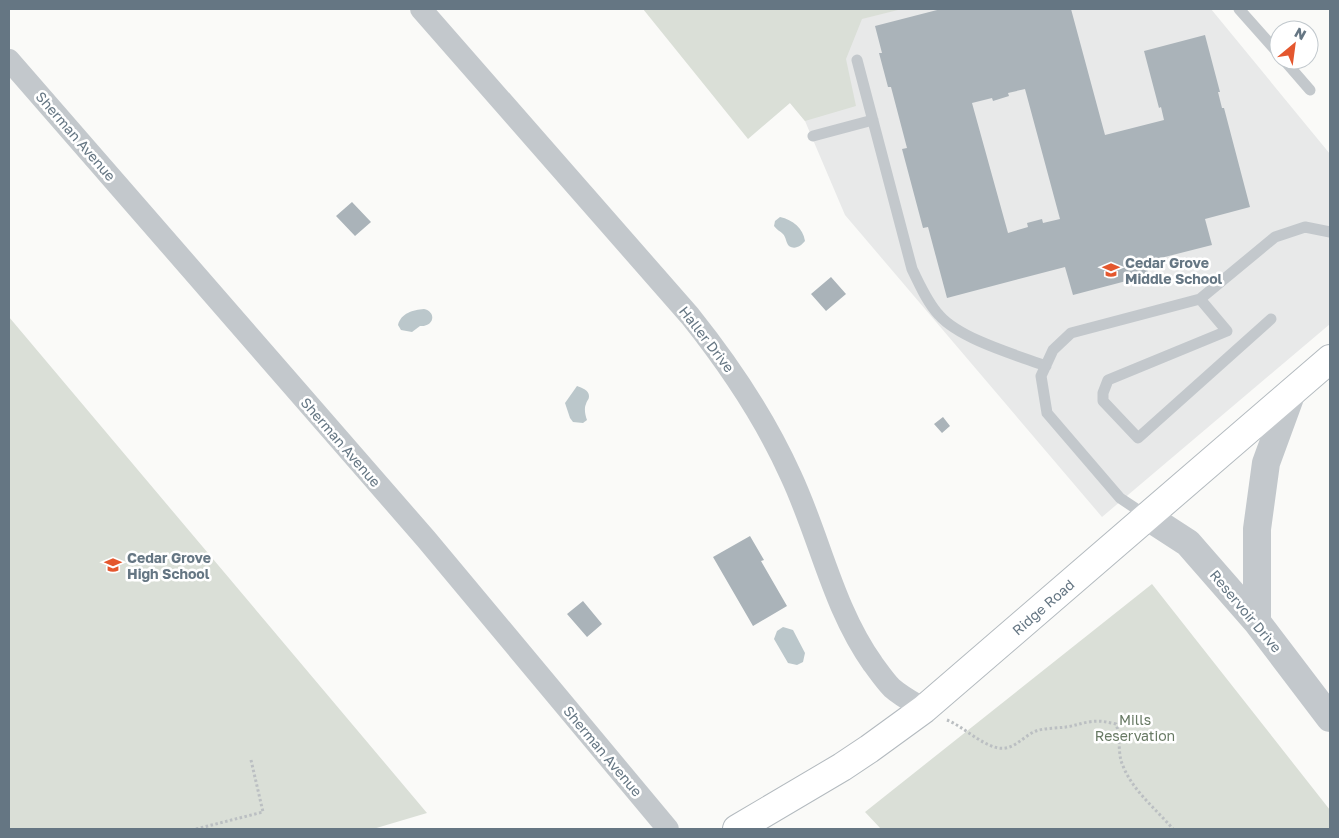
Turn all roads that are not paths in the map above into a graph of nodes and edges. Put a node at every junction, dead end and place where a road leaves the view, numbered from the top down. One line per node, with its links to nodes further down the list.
1 (421, 9): 20 (street, Haller Drive)
2 (1239, 9): 3 (lane)
3 (1269, 43)
4 (9, 60): 22 (street, Sherman Avenue)
5 (857, 60): 8 (lane)
6 (1293, 70): 7 (lane)
7 (1310, 90)
8 (873, 120): 9 (lane); 16 (lane)
9 (813, 136)
10 (1330, 232): 11 (lane)
11 (1200, 299): 13 (lane); 16 (lane)
12 (1271, 319): 14 (lane)
13 (1226, 331): 14 (lane); 14 (lane)
14 (1240, 346)
15 (1330, 359): 17 (main road, Ridge Road)
16 (1046, 366): 18 (lane)
17 (1292, 392): 18 (main road, Ridge Road); 19 (street)
18 (1148, 517): 19 (street, Reservoir Drive); 20 (main road, Ridge Road)
19 (1257, 622): 21 (street, Reservoir Drive)
20 (924, 710): 23 (main road, Ridge Road)
21 (1330, 718)
22 (668, 829)
23 (737, 829)

